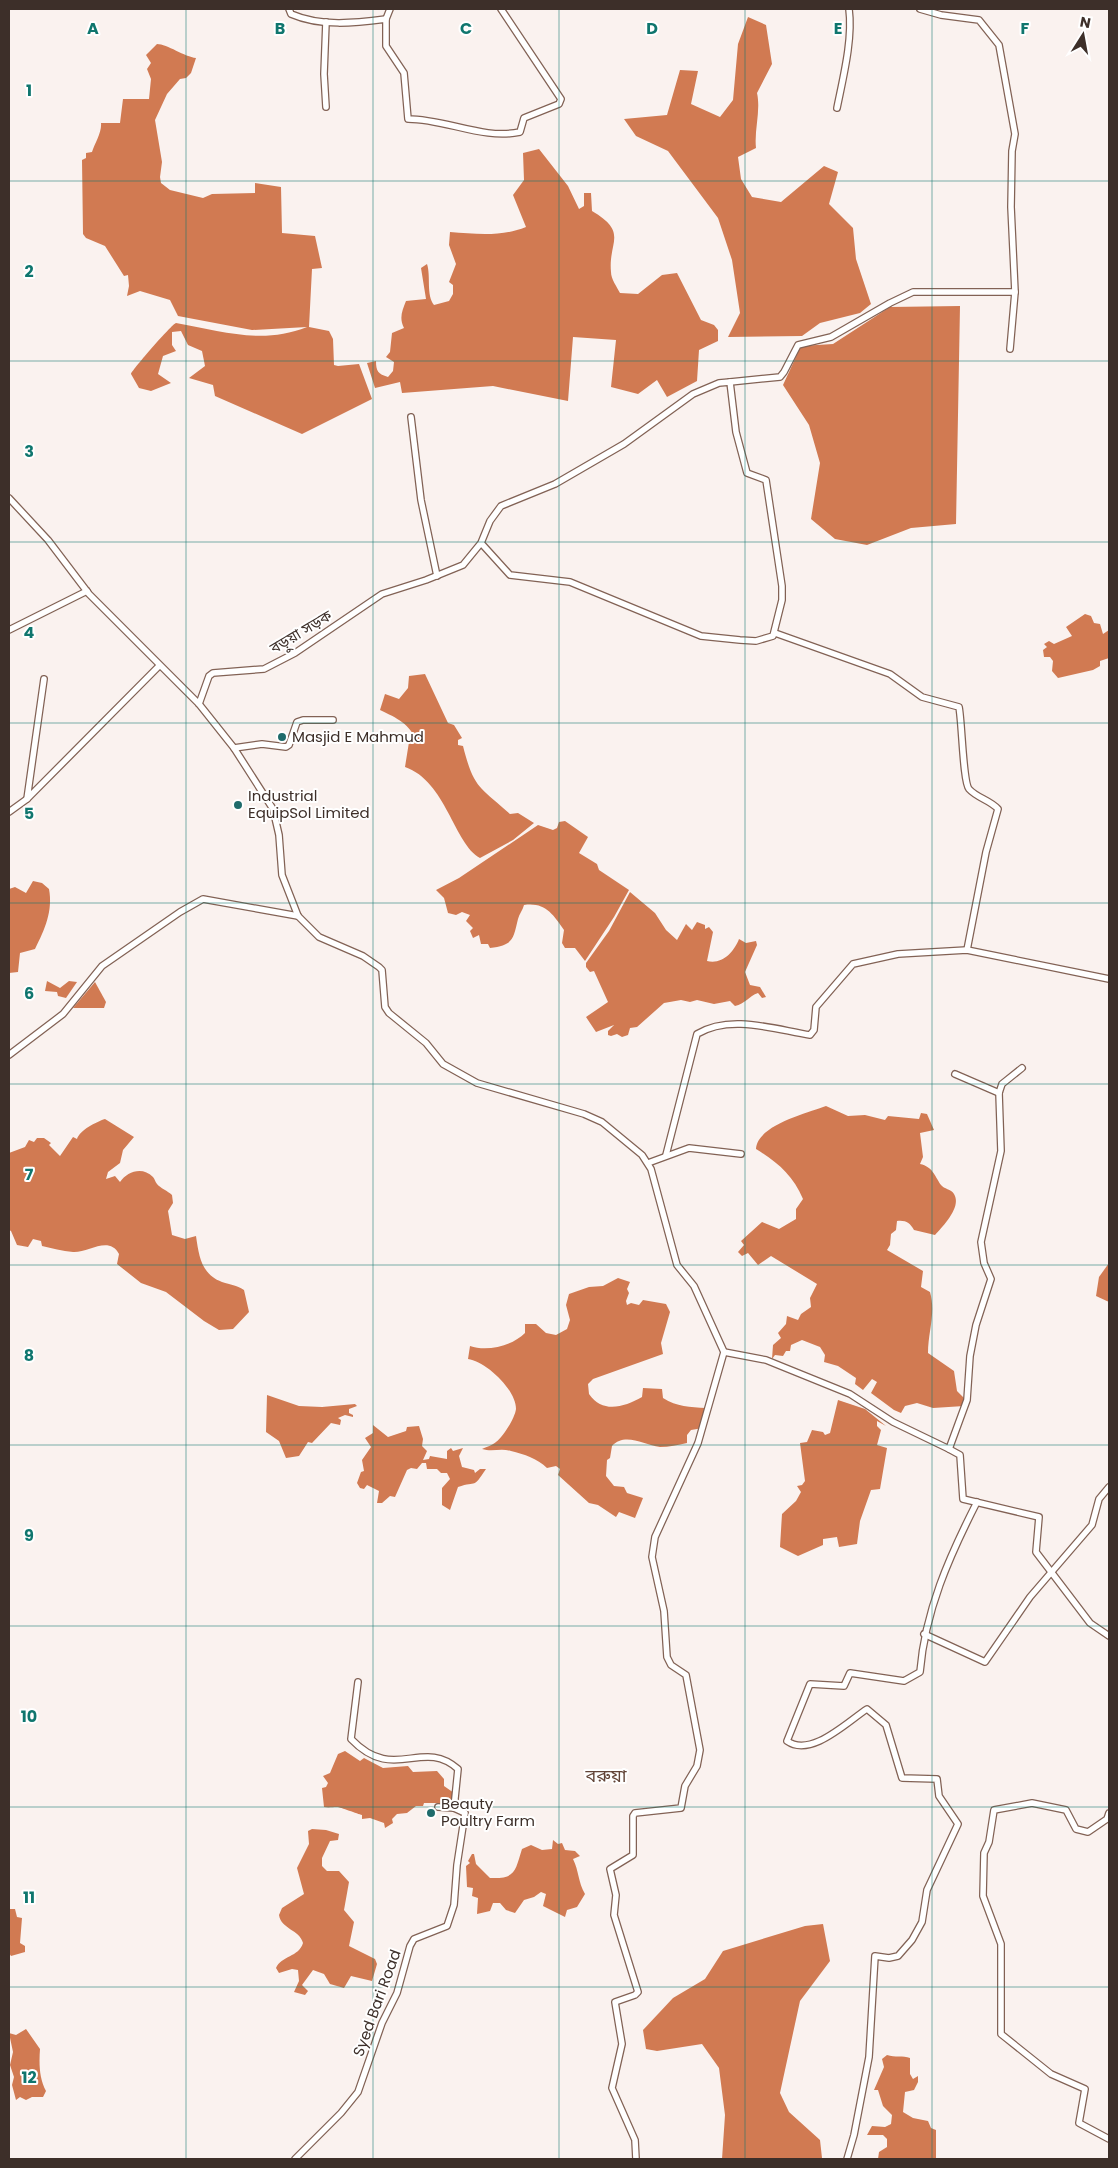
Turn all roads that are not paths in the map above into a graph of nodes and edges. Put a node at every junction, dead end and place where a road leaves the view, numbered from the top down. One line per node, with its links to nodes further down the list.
1 (289, 9): 7 (street)
2 (390, 9): 6 (street)
3 (501, 9): 6 (street)
4 (849, 9): 9 (street)
5 (920, 9): 10 (street)
6 (386, 19): 7 (street)
7 (326, 22): 8 (street)
8 (326, 107)
9 (837, 108)
10 (1015, 292): 11 (street); 12 (street)
11 (1010, 349)
12 (730, 382): 15 (street, বড়ুয়া সড়ক); 19 (street)
13 (411, 417): 16 (street)
14 (9, 498): 17 (street)
15 (481, 544): 16 (street, বড়ুয়া সড়ক); 19 (street)
16 (437, 576): 22 (street, বড়ুয়া সড়ক)
17 (87, 591): 18 (street); 20 (street)
18 (9, 630)
19 (775, 634): 28 (street)
20 (158, 666): 22 (street); 25 (street)
21 (44, 679): 25 (street)
22 (199, 704): 24 (street)
23 (333, 720): 24 (street)
24 (234, 748): 27 (street)
25 (27, 799): 26 (street)
26 (9, 812)
27 (298, 916): 30 (street); 36 (street)
28 (967, 950): 29 (street); 35 (street)
29 (1109, 979)
30 (9, 1055)
31 (1022, 1068): 33 (street)
32 (954, 1074): 33 (street)
33 (1000, 1093): 38 (street)
34 (741, 1154): 35 (street)
35 (666, 1155): 36 (street)
36 (648, 1163): 37 (street)
37 (724, 1352): 38 (street); 49 (street)
38 (949, 1449): 40 (street)
39 (1109, 1487): 41 (street)
40 (977, 1502): 41 (street); 42 (street)
41 (924, 1634): 50 (street)
42 (1109, 1636)
43 (358, 1682): 45 (street)
44 (438, 1807): 45 (street)
45 (454, 1808): 48 (street, Syed Bari Road)
46 (1109, 1813): 47 (street)
47 (1109, 2139)
48 (295, 2159)
49 (636, 2159)
50 (847, 2159)

